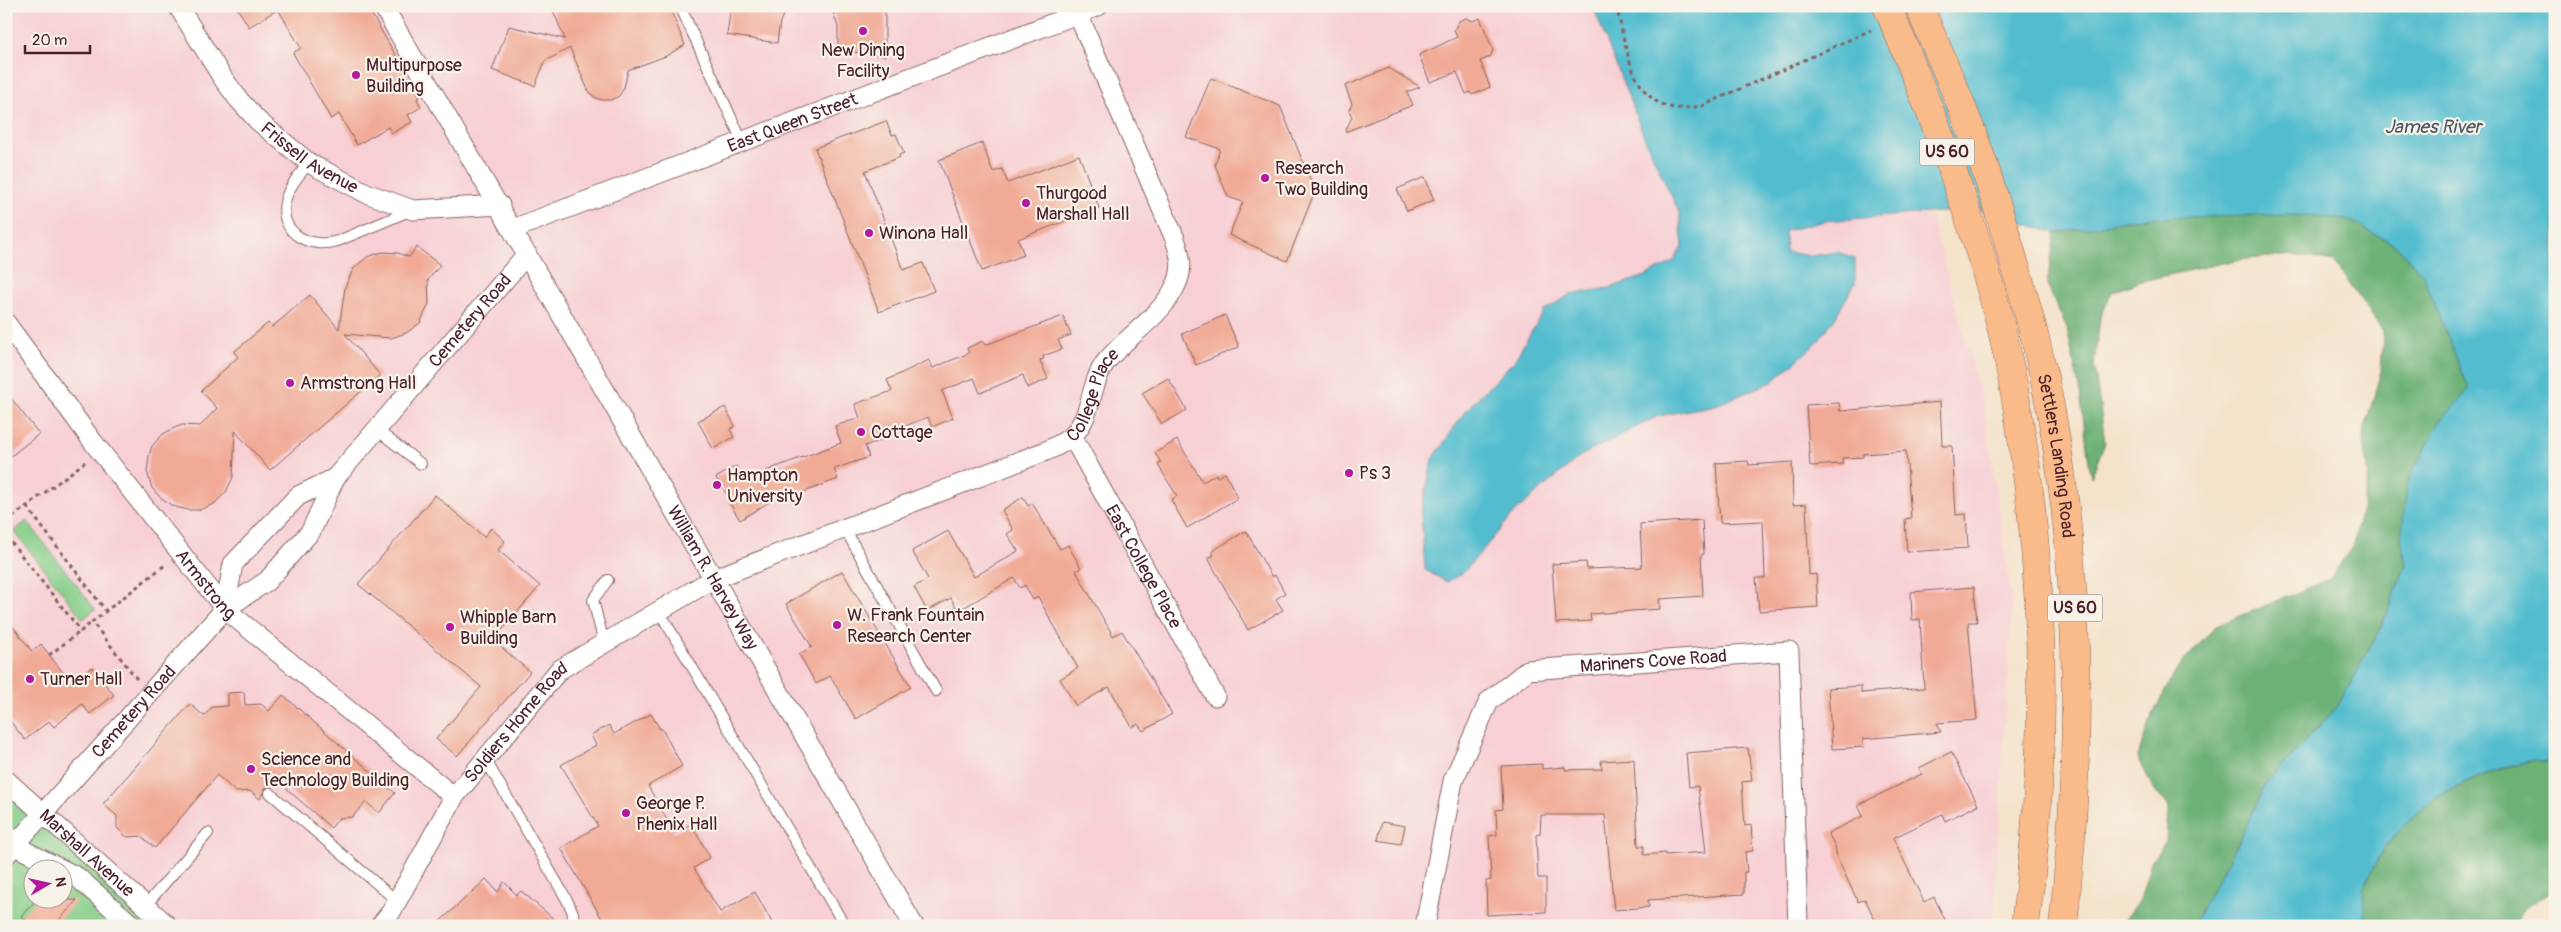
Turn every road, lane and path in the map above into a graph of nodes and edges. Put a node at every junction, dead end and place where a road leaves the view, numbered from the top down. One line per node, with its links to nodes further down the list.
1 (178, 6): 10 (street, Frissell Avenue)
2 (384, 6): 11 (street, William R. Harvey Way)
3 (680, 6): 9 (lane)
4 (1098, 6): 7 (street, East Queen Street)
5 (1616, 6): 8 (path)
6 (1919, 6): 56 (main road, Settlers Landing Road / US 60)
7 (1078, 14): 9 (street, East Queen Street); 17 (street, College Place)
8 (1880, 18): 55 (main road, Settlers Landing Road / US 60)
9 (742, 141): 13 (street, East Queen Street)
10 (309, 163): 12 (street, Frissell Avenue); 12 (lane)
11 (500, 206): 12 (street, Frissell Avenue); 13 (street, William R. Harvey Way)
12 (412, 210)
13 (513, 229): 14 (street, William R. Harvey Way)
14 (527, 254): 16 (street, Cemetery Road); 26 (street, William R. Harvey Way)
15 (6, 323): 28 (street, Armstrong)
16 (377, 430): 19 (lane); 20 (street, Cemetery Road)
17 (1072, 436): 23 (street, College Place); 37 (street, East College Place)
18 (89, 459): 21 (path)
19 (420, 464)
20 (335, 478): 28 (street, Cemetery Road); 28 (street, Cemetery Road)
21 (27, 506): 22 (path); 29 (path)
22 (6, 522)
23 (845, 529): 26 (street, College Place); 36 (lane)
24 (6, 536): 32 (path)
25 (166, 564): 29 (path)
26 (713, 579): 30 (street, Soldiers Home Road); 52 (street, William R. Harvey Way)
27 (608, 580): 33 (lane)
28 (224, 609): 41 (street, Armstrong); 42 (street, Cemetery Road)
29 (106, 611): 31 (path)
30 (659, 611): 33 (street, Soldiers Home Road); 51 (lane)
31 (92, 622): 32 (path); 35 (path)
32 (80, 631): 34 (path)
33 (604, 643): 38 (street, Soldiers Home Road)
34 (49, 654)
35 (139, 681)
36 (936, 691)
37 (1215, 696)
38 (485, 759): 41 (street, Soldiers Home Road); 50 (lane)
39 (6, 780): 42 (street, Marshall Avenue)
40 (270, 793): 45 (lane)
41 (454, 797): 45 (street, Soldiers Home Road)
42 (46, 813): 44 (street, Cemetery Road); 46 (street, Marshall Avenue)
43 (208, 833): 46 (lane)
44 (9, 845): 47 (street)
45 (397, 901): 49 (street, Soldiers Home Road)
46 (146, 905): 48 (street, Marshall Avenue)
47 (133, 926)
48 (168, 926)
49 (380, 926)
50 (573, 926)
51 (845, 926)
52 (914, 926)
53 (1425, 926): 54 (street, Mariners Cove Road)
54 (1798, 926)
55 (2025, 926)
56 (2063, 926)

